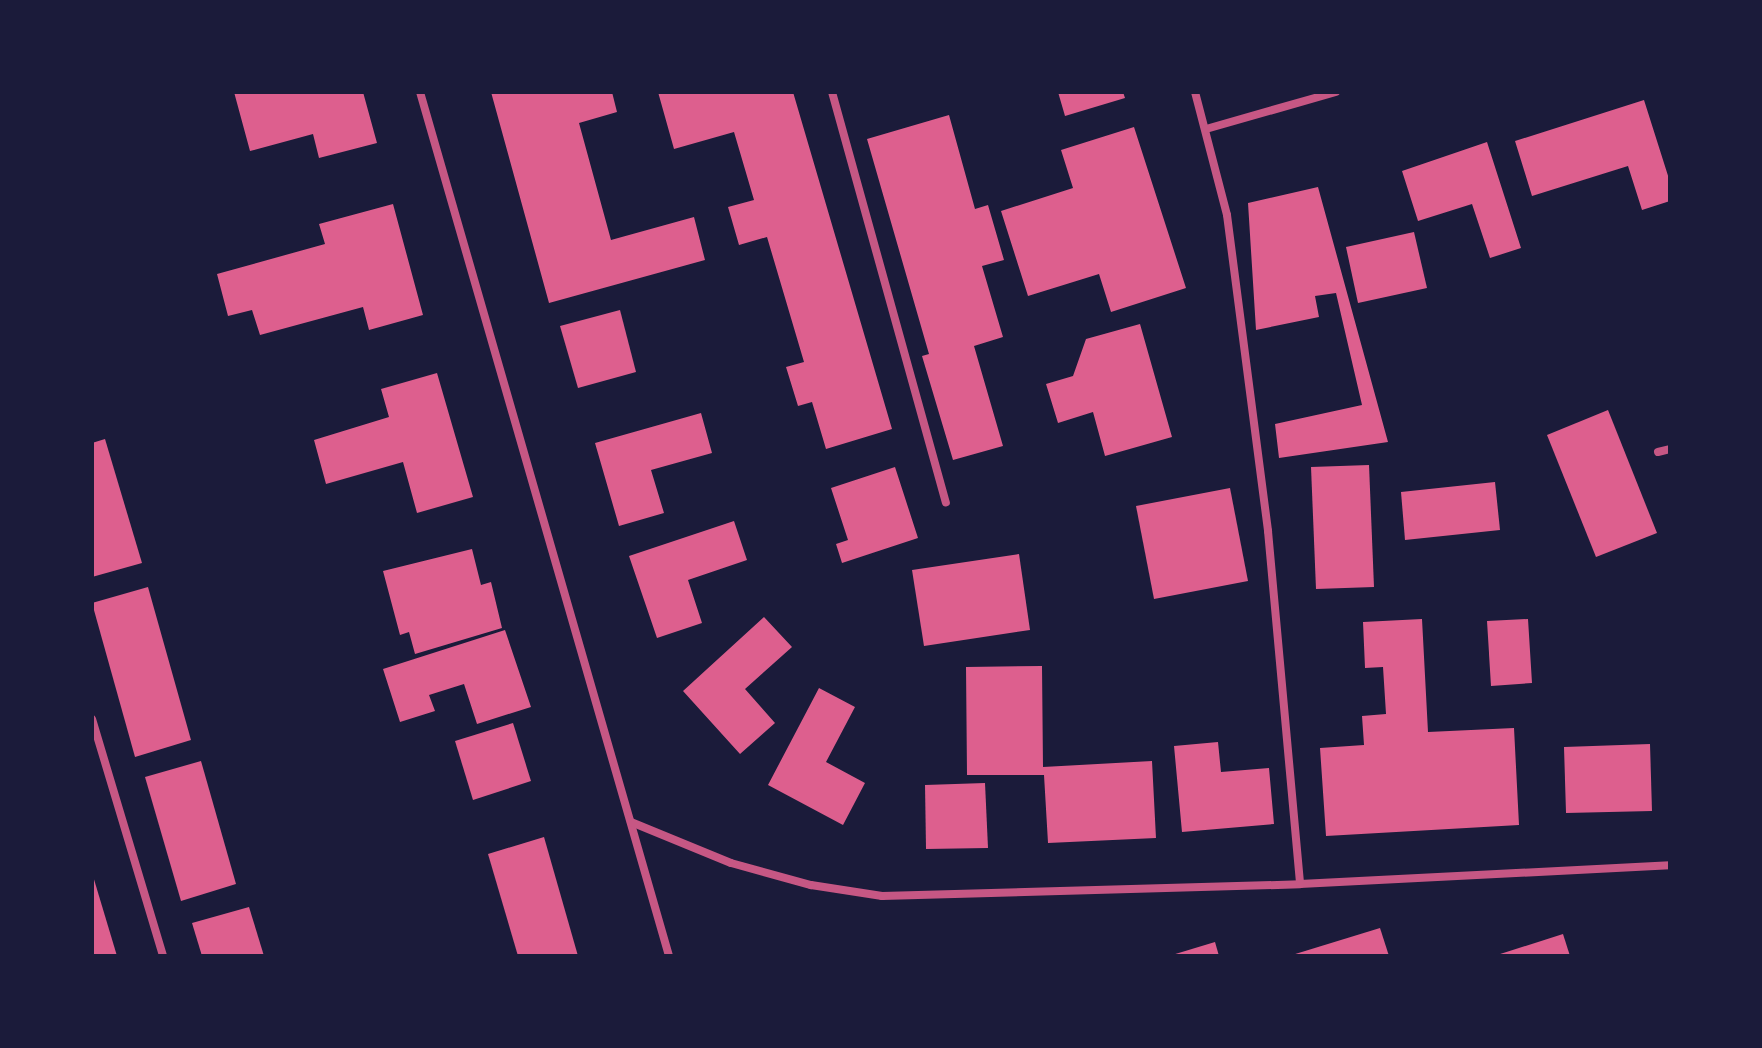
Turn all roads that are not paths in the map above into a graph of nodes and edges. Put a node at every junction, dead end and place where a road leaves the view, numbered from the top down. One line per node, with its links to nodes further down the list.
1 (420, 92): 10 (street)
2 (832, 92): 8 (street)
3 (1195, 92): 5 (street)
4 (1336, 92): 5 (street)
5 (1206, 129): 12 (street)
6 (1670, 449): 7 (street)
7 (1658, 452)
8 (946, 502)
9 (92, 719): 13 (street)
10 (631, 822): 12 (street); 14 (street)
11 (1670, 865): 12 (street)
12 (1300, 884)
13 (163, 956)
14 (669, 956)

